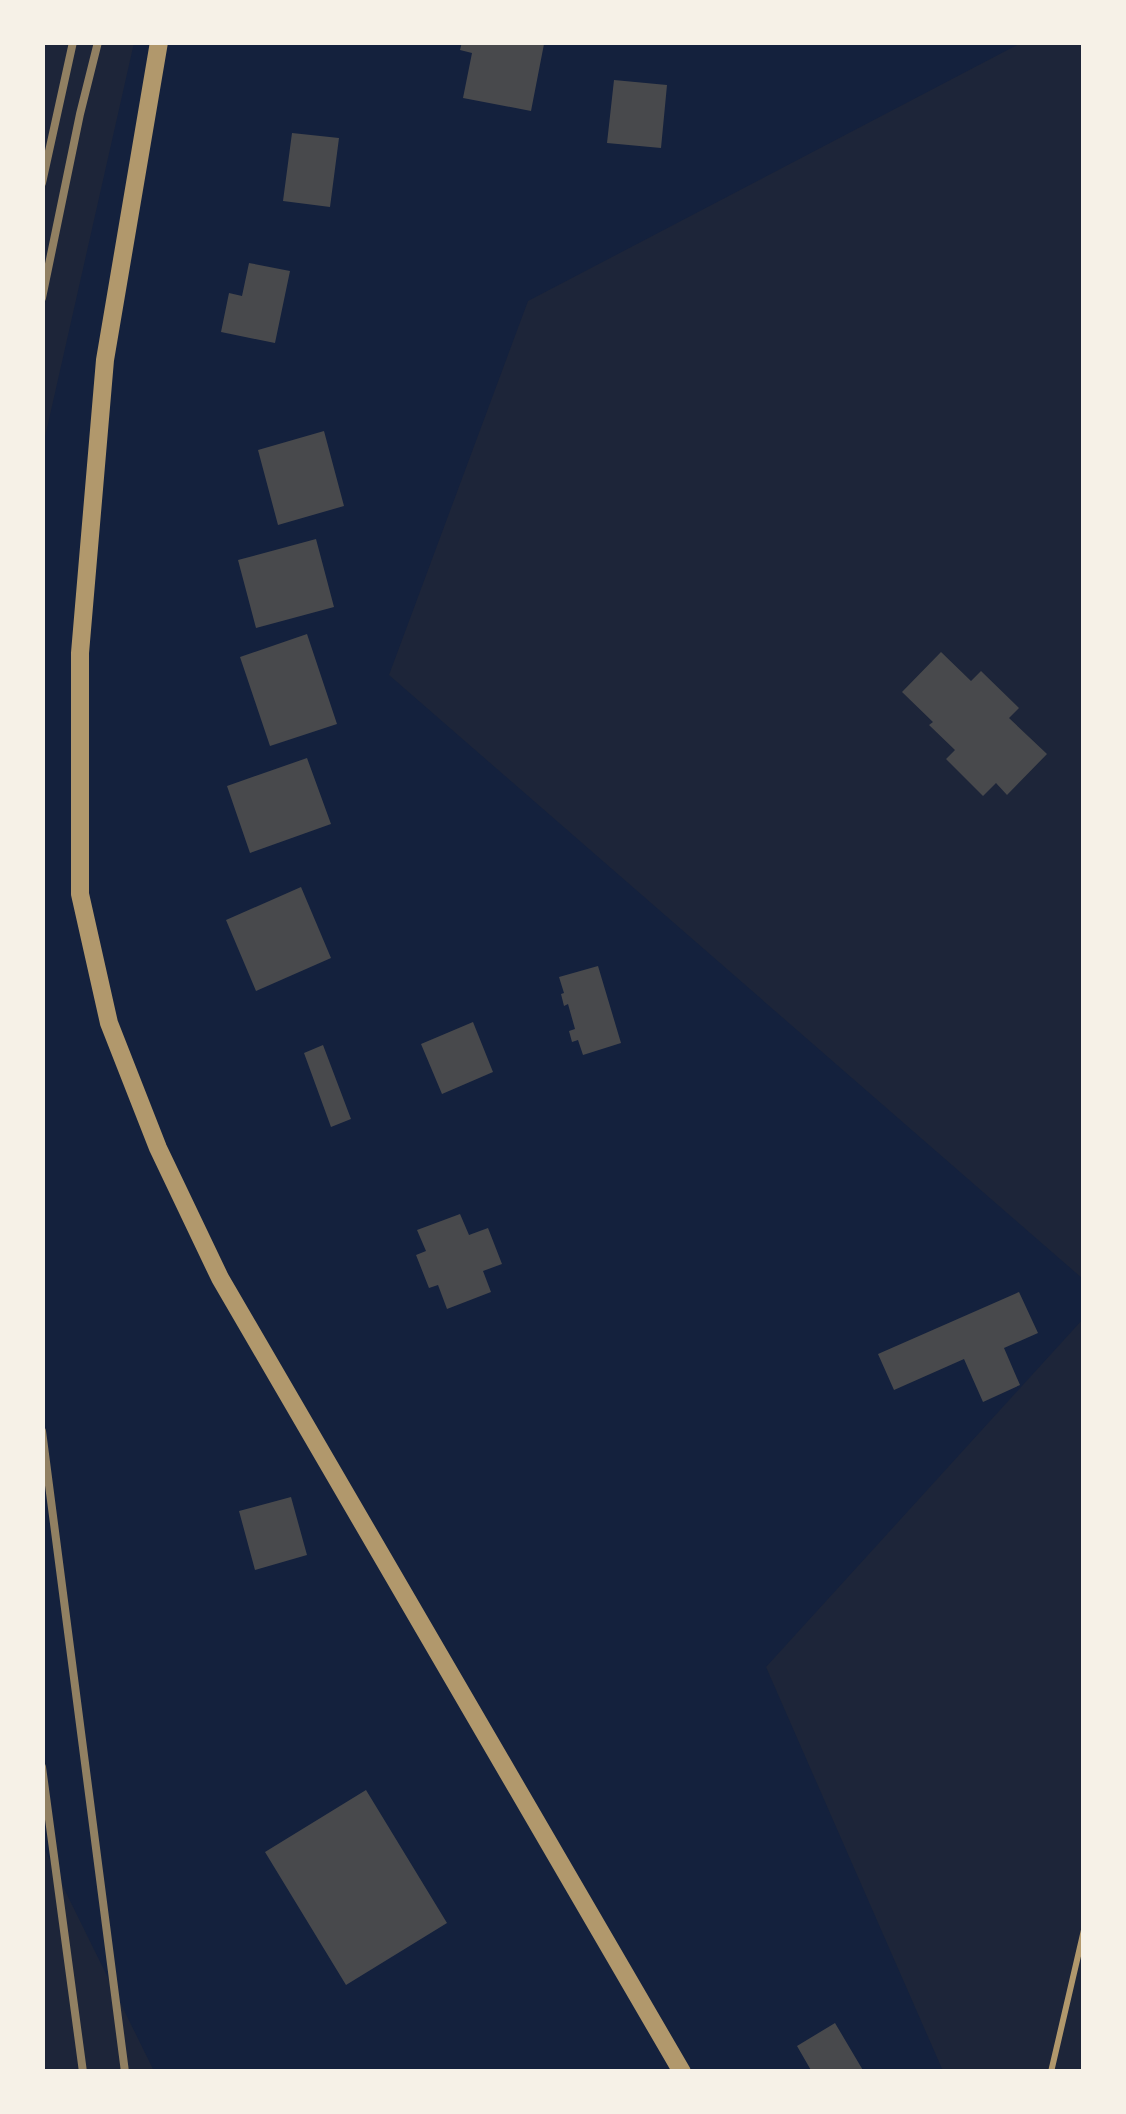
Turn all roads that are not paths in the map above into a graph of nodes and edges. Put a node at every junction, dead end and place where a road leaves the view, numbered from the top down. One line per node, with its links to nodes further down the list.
1 (159, 42): 3 (street)
2 (1084, 1930): 4 (lane)
3 (682, 2072)
4 (1052, 2072)

